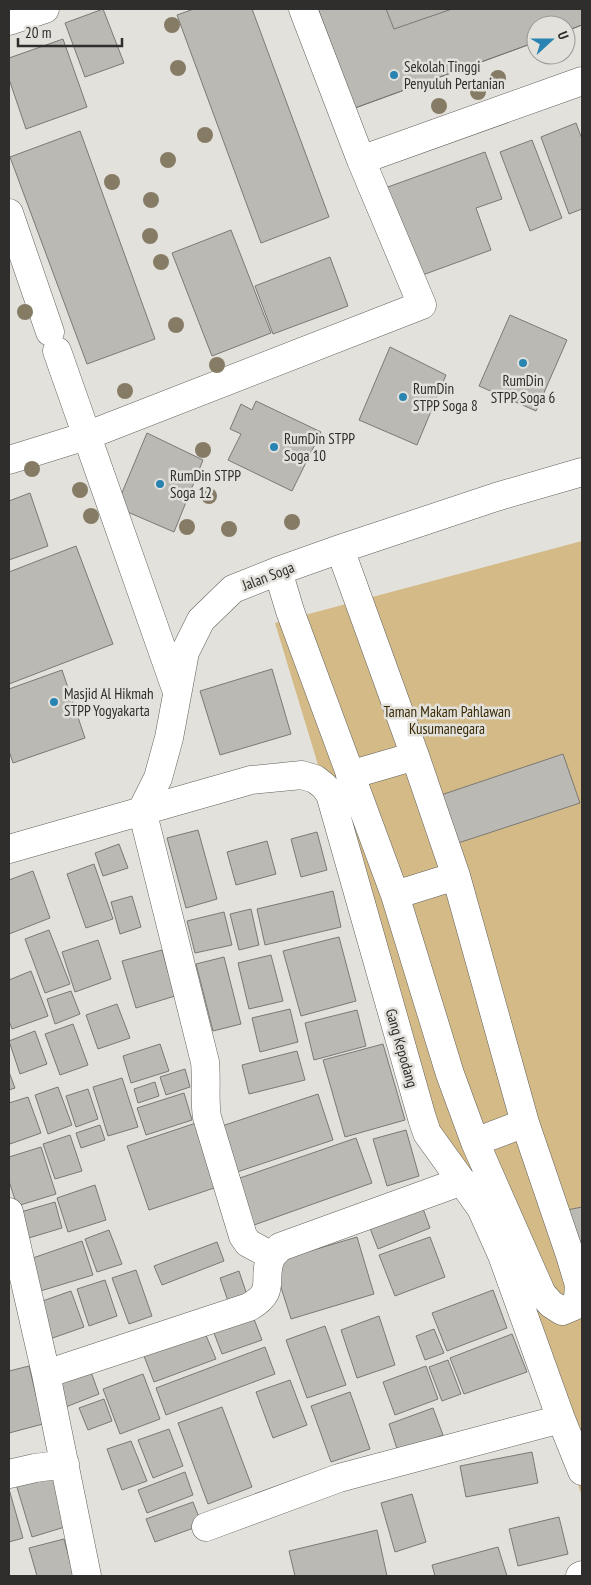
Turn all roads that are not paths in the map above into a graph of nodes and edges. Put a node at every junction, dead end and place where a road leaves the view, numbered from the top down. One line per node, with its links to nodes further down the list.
1 (45, 9): 3 (street)
2 (303, 9): 5 (street)
3 (9, 21)
4 (582, 81): 5 (street)
5 (361, 160): 7 (street)
6 (9, 213): 7 (street)
7 (86, 436): 8 (street); 12 (street)
8 (9, 460)
9 (582, 472): 10 (street, Jalan Soga)
10 (340, 549): 11 (street, Jalan Soga); 13 (street)
11 (278, 571): 12 (street, Jalan Soga); 14 (street)
12 (177, 692): 15 (street, Jalan Soga)
13 (415, 756): 14 (street); 17 (street)
14 (350, 775): 18 (street)
15 (142, 810): 16 (street); 21 (street, Gang Kepodang); 23 (street)
16 (9, 848)
17 (456, 876): 18 (street); 19 (street)
18 (395, 895): 20 (street)
19 (525, 1123): 20 (street); 20 (street)
20 (475, 1142)
21 (462, 1181): 23 (street); 25 (street, Gang Kepodang)
22 (9, 1212): 24 (street)
23 (272, 1256): 24 (street)
24 (46, 1374): 26 (street)
25 (561, 1419): 27 (street, Gang Kepodang); 29 (street)
26 (65, 1464): 28 (street); 30 (street)
27 (582, 1470)
28 (9, 1474)
29 (206, 1527)
30 (87, 1576)

